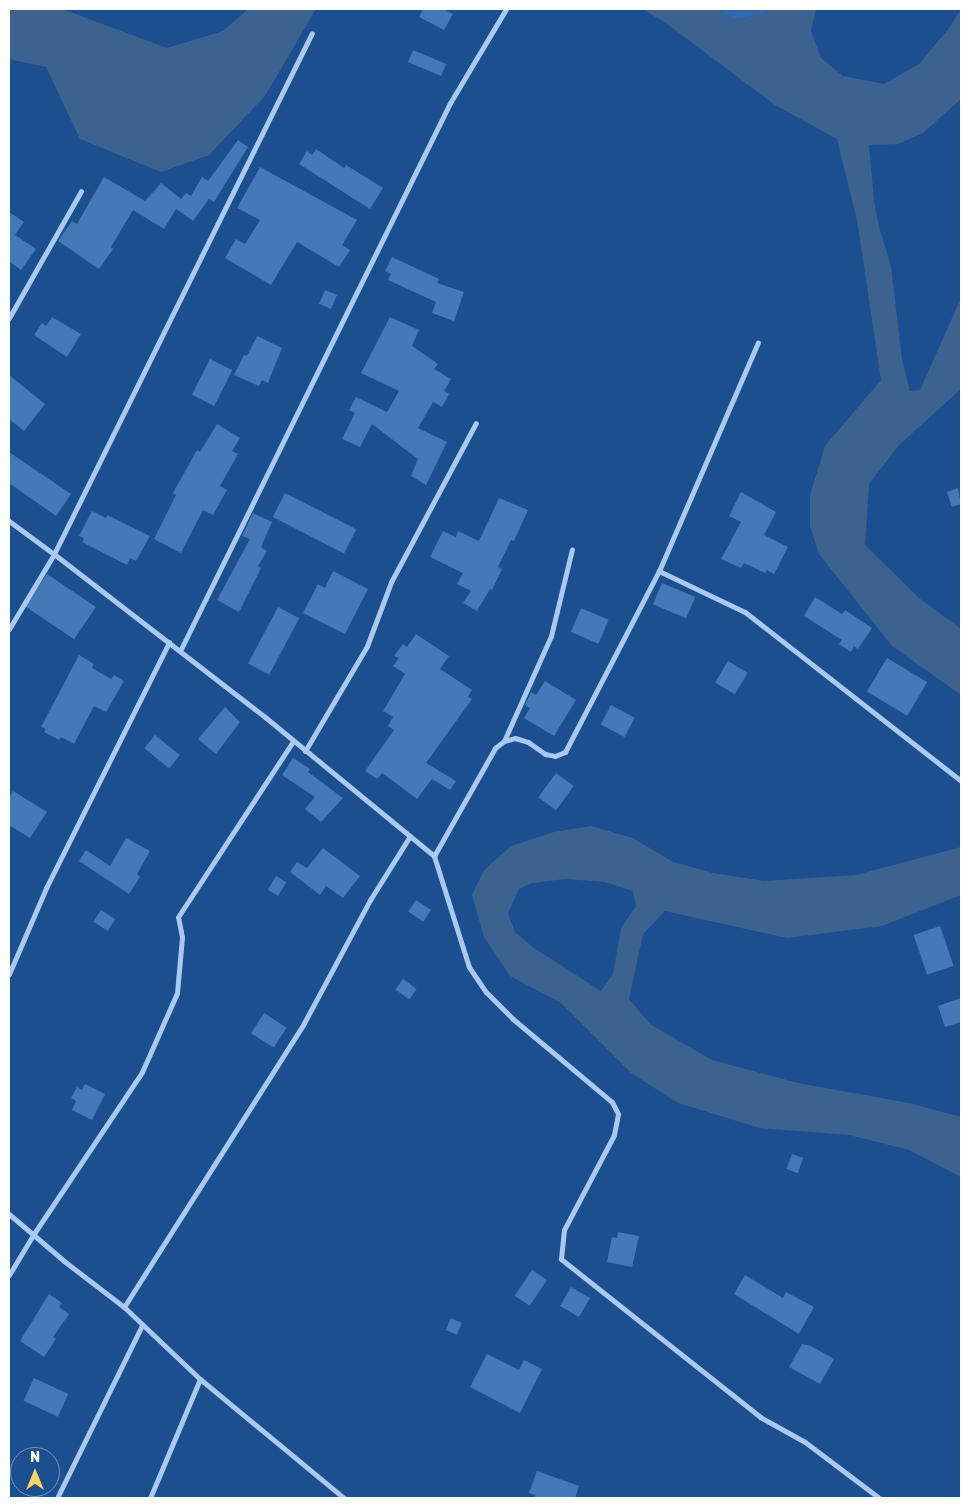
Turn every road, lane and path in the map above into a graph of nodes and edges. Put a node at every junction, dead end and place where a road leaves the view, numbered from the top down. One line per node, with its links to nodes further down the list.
1 (506, 9): 13 (street)
2 (312, 33): 9 (street)
3 (81, 191): 4 (street)
4 (9, 318)
5 (758, 342): 10 (street)
6 (476, 423): 16 (street)
7 (9, 521): 9 (street)
8 (572, 549): 15 (street)
9 (54, 554): 11 (street); 12 (street)
10 (659, 571): 15 (street); 17 (street)
11 (9, 629)
12 (169, 642): 13 (street); 20 (street)
13 (180, 651): 14 (street)
14 (293, 741): 16 (street); 22 (street)
15 (504, 741): 19 (street)
16 (305, 750): 18 (street)
17 (961, 781)
18 (410, 836): 19 (street); 24 (street)
19 (434, 856): 30 (street)
20 (9, 974)
21 (9, 1214): 22 (street)
22 (33, 1235): 23 (street); 24 (street)
23 (9, 1275)
24 (124, 1307): 25 (street)
25 (142, 1325): 26 (street); 28 (street)
26 (200, 1379): 27 (street); 29 (street)
27 (341, 1497)
28 (58, 1498)
29 (150, 1498)
30 (879, 1498)

